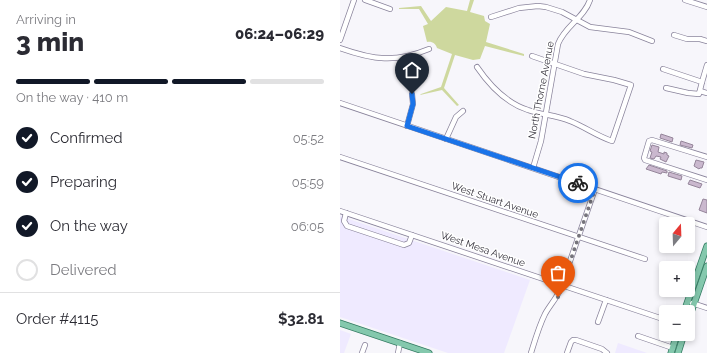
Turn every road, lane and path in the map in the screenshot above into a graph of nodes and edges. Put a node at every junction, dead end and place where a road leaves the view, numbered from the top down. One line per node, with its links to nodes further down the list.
1 (354, 0): 11 (street)
2 (365, 0): 7 (street)
3 (590, 0): 9 (street, North Thorne Avenue)
4 (685, 0): 5 (street)
5 (696, 2): 6 (street)
6 (707, 7)
7 (390, 9)
8 (491, 17): 9 (street)
9 (575, 19): 12 (street); 17 (street, North Thorne Avenue)
10 (674, 35): 13 (street)
11 (340, 40)
12 (652, 41)
13 (707, 41)
14 (340, 48): 15 (street)
15 (429, 49)
16 (532, 56): 17 (street)
17 (554, 64): 28 (street, North Thorne Avenue); 28 (street)
18 (707, 65): 21 (street)
19 (477, 67): 28 (street)
20 (663, 69): 21 (street)
21 (702, 82): 23 (street)
22 (666, 88): 23 (street)
23 (700, 91): 24 (street)
24 (707, 93)
25 (412, 94): 29 (street)
26 (340, 103): 29 (street)
27 (463, 111): 30 (street)
28 (545, 114): 33 (street, North Thorne Avenue)
29 (407, 126): 30 (street)
30 (446, 139): 33 (street)
31 (340, 157): 40 (street, West Stuart Avenue)
32 (707, 157): 34 (street)
33 (534, 168): 35 (street)
34 (707, 180)
35 (595, 189): 38 (street); 40 (street)
36 (340, 211): 37 (street, West Mesa Avenue)
37 (346, 213): 39 (street, West Mesa Avenue); 39 (street)
38 (707, 227)
39 (412, 235): 44 (street, West Mesa Avenue)
40 (579, 237): 42 (street, West Stuart Avenue); 44 (street)
41 (707, 246): 46 (main road)
42 (645, 259)
43 (707, 266): 47 (main road)
44 (562, 285): 45 (street, West Mesa Avenue); 62 (street)
45 (606, 300): 50 (street, West Mesa Avenue); 51 (street)
46 (688, 301): 47 (street); 48 (main road)
47 (694, 304): 49 (street)
48 (687, 305)
49 (707, 308)
50 (659, 318)
51 (598, 322)
52 (340, 323): 56 (main road)
53 (638, 336): 58 (street)
54 (675, 341): 58 (main road)
55 (682, 341): 65 (main road)
56 (400, 343): 60 (street); 61 (main road)
57 (365, 345): 59 (street)
58 (672, 351)
59 (362, 353)
60 (398, 353)
61 (429, 353)
62 (531, 353)
63 (567, 353): 64 (street)
64 (607, 353)
65 (678, 353)

